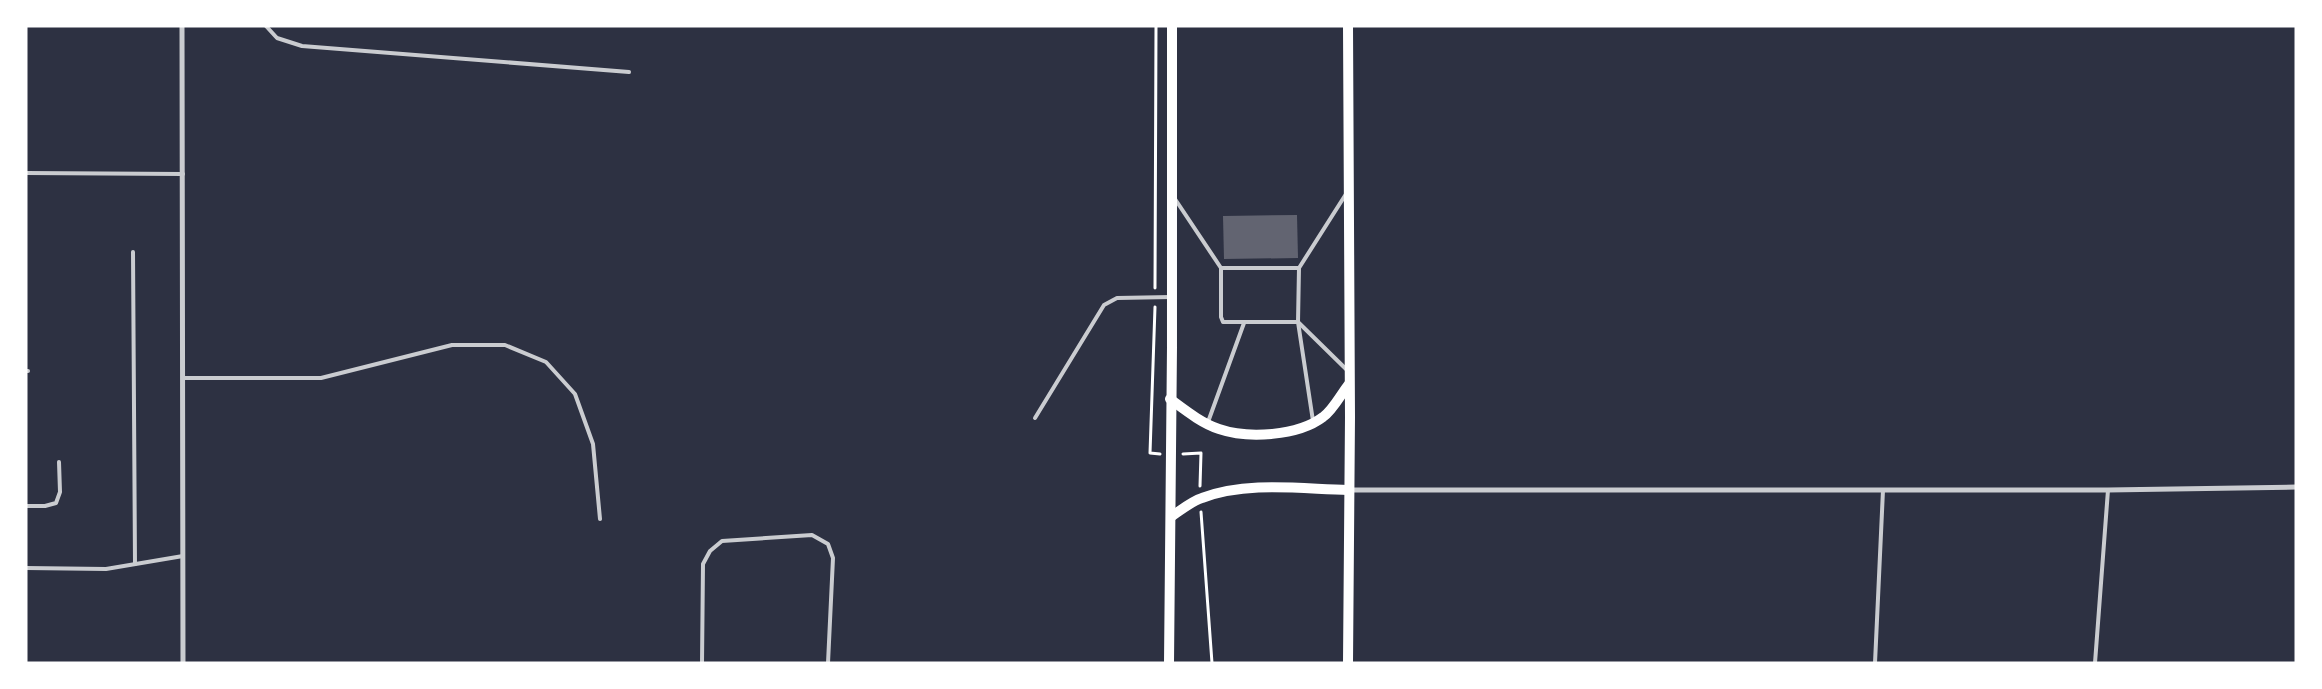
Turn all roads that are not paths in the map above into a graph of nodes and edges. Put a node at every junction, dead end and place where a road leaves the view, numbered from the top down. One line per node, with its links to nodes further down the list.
1 (182, 26): 7 (street)
2 (266, 26): 5 (lane)
3 (1172, 26): 9 (main road)
4 (1348, 26): 8 (main road)
5 (629, 72)
6 (26, 173): 7 (lane)
7 (183, 174): 17 (street)
8 (1349, 190): 12 (lane); 16 (main road)
9 (1172, 194): 11 (lane); 13 (main road)
10 (133, 252): 32 (lane)
11 (1221, 268): 12 (lane); 15 (lane)
12 (1298, 268): 14 (lane)
13 (1171, 297): 19 (main road); 20 (lane)
14 (1298, 322): 15 (lane); 16 (lane); 21 (lane)
15 (1244, 323): 22 (lane)
16 (1349, 372): 18 (main road)
17 (183, 378): 30 (lane); 31 (street)
18 (1349, 384): 21 (main road); 25 (main road)
19 (1170, 398): 22 (main road); 29 (main road)
20 (1035, 418)
21 (1313, 423): 22 (main road)
22 (1207, 424)
23 (60, 462): 28 (lane)
24 (2296, 487): 27 (street)
25 (1348, 490): 26 (street); 29 (main road); 38 (main road)
26 (1883, 490): 27 (street); 39 (lane)
27 (2108, 490): 40 (lane)
28 (26, 506)
29 (1172, 516): 37 (main road)
30 (600, 519)
31 (183, 556): 32 (lane); 34 (street)
32 (135, 564): 33 (lane)
33 (26, 568)
34 (183, 663)
35 (702, 663): 36 (lane)
36 (828, 663)
37 (1169, 663)
38 (1348, 663)
39 (1875, 663)
40 (2095, 663)

